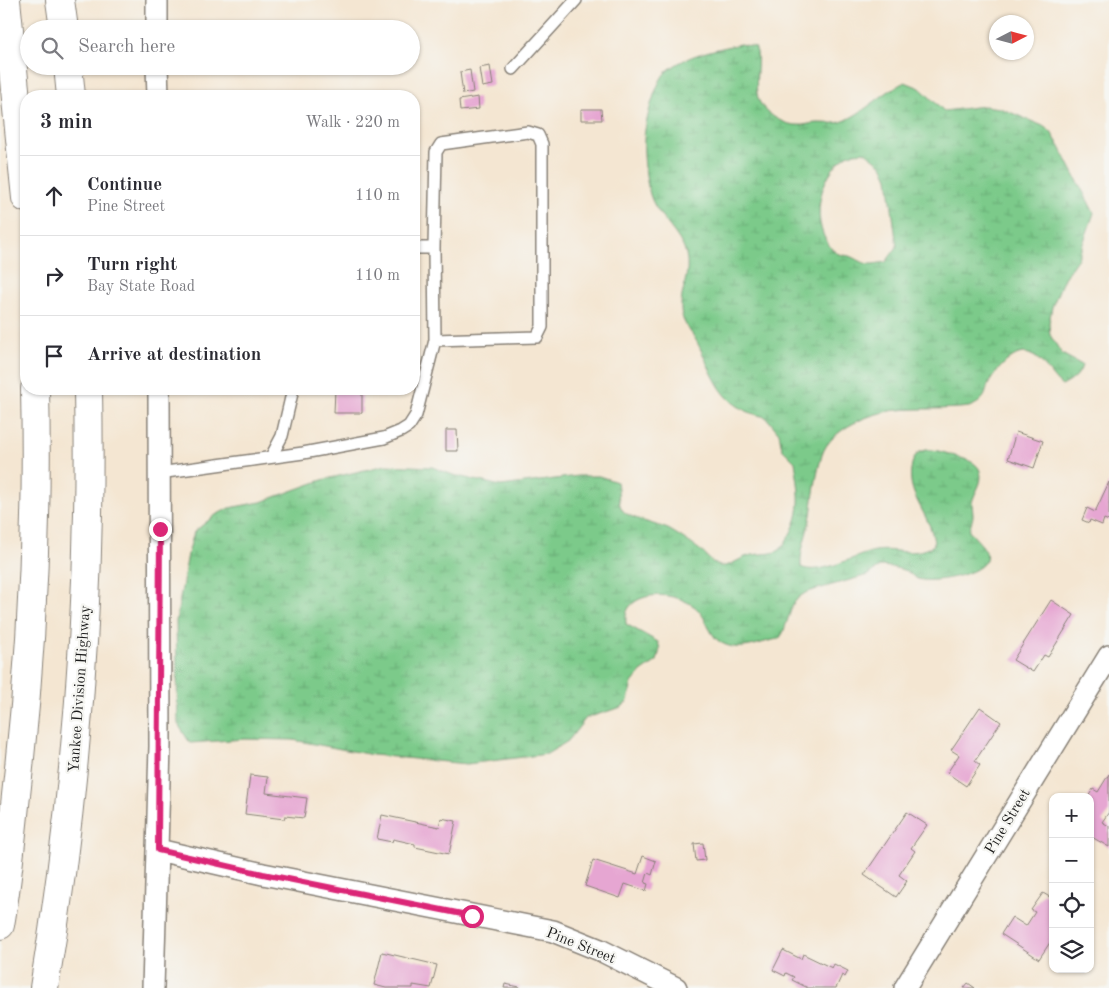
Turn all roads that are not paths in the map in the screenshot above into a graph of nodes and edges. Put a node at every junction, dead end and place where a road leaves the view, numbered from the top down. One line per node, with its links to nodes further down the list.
1 (6, 0): 12 (highway)
2 (60, 0): 5 (highway)
3 (157, 0): 6 (street)
4 (576, 0): 7 (lane)
5 (63, 20)
6 (157, 20)
7 (513, 70)
8 (69, 75): 10 (highway)
9 (157, 75): 11 (street)
10 (70, 90)
11 (158, 90)
12 (20, 139)
13 (420, 248): 14 (lane)
14 (434, 248): 15 (lane); 15 (lane)
15 (436, 340): 20 (lane)
16 (35, 395): 24 (highway)
17 (88, 395): 25 (highway, Yankee Division Highway)
18 (159, 395): 21 (street)
19 (292, 395): 20 (lane)
20 (271, 457): 21 (lane)
21 (159, 473): 23 (street)
22 (1109, 656): 28 (street, Pine Street)
23 (158, 850): 26 (street); 27 (street, Pine Street)
24 (0, 925)
25 (44, 988)
26 (153, 988)
27 (676, 988)
28 (905, 988)

